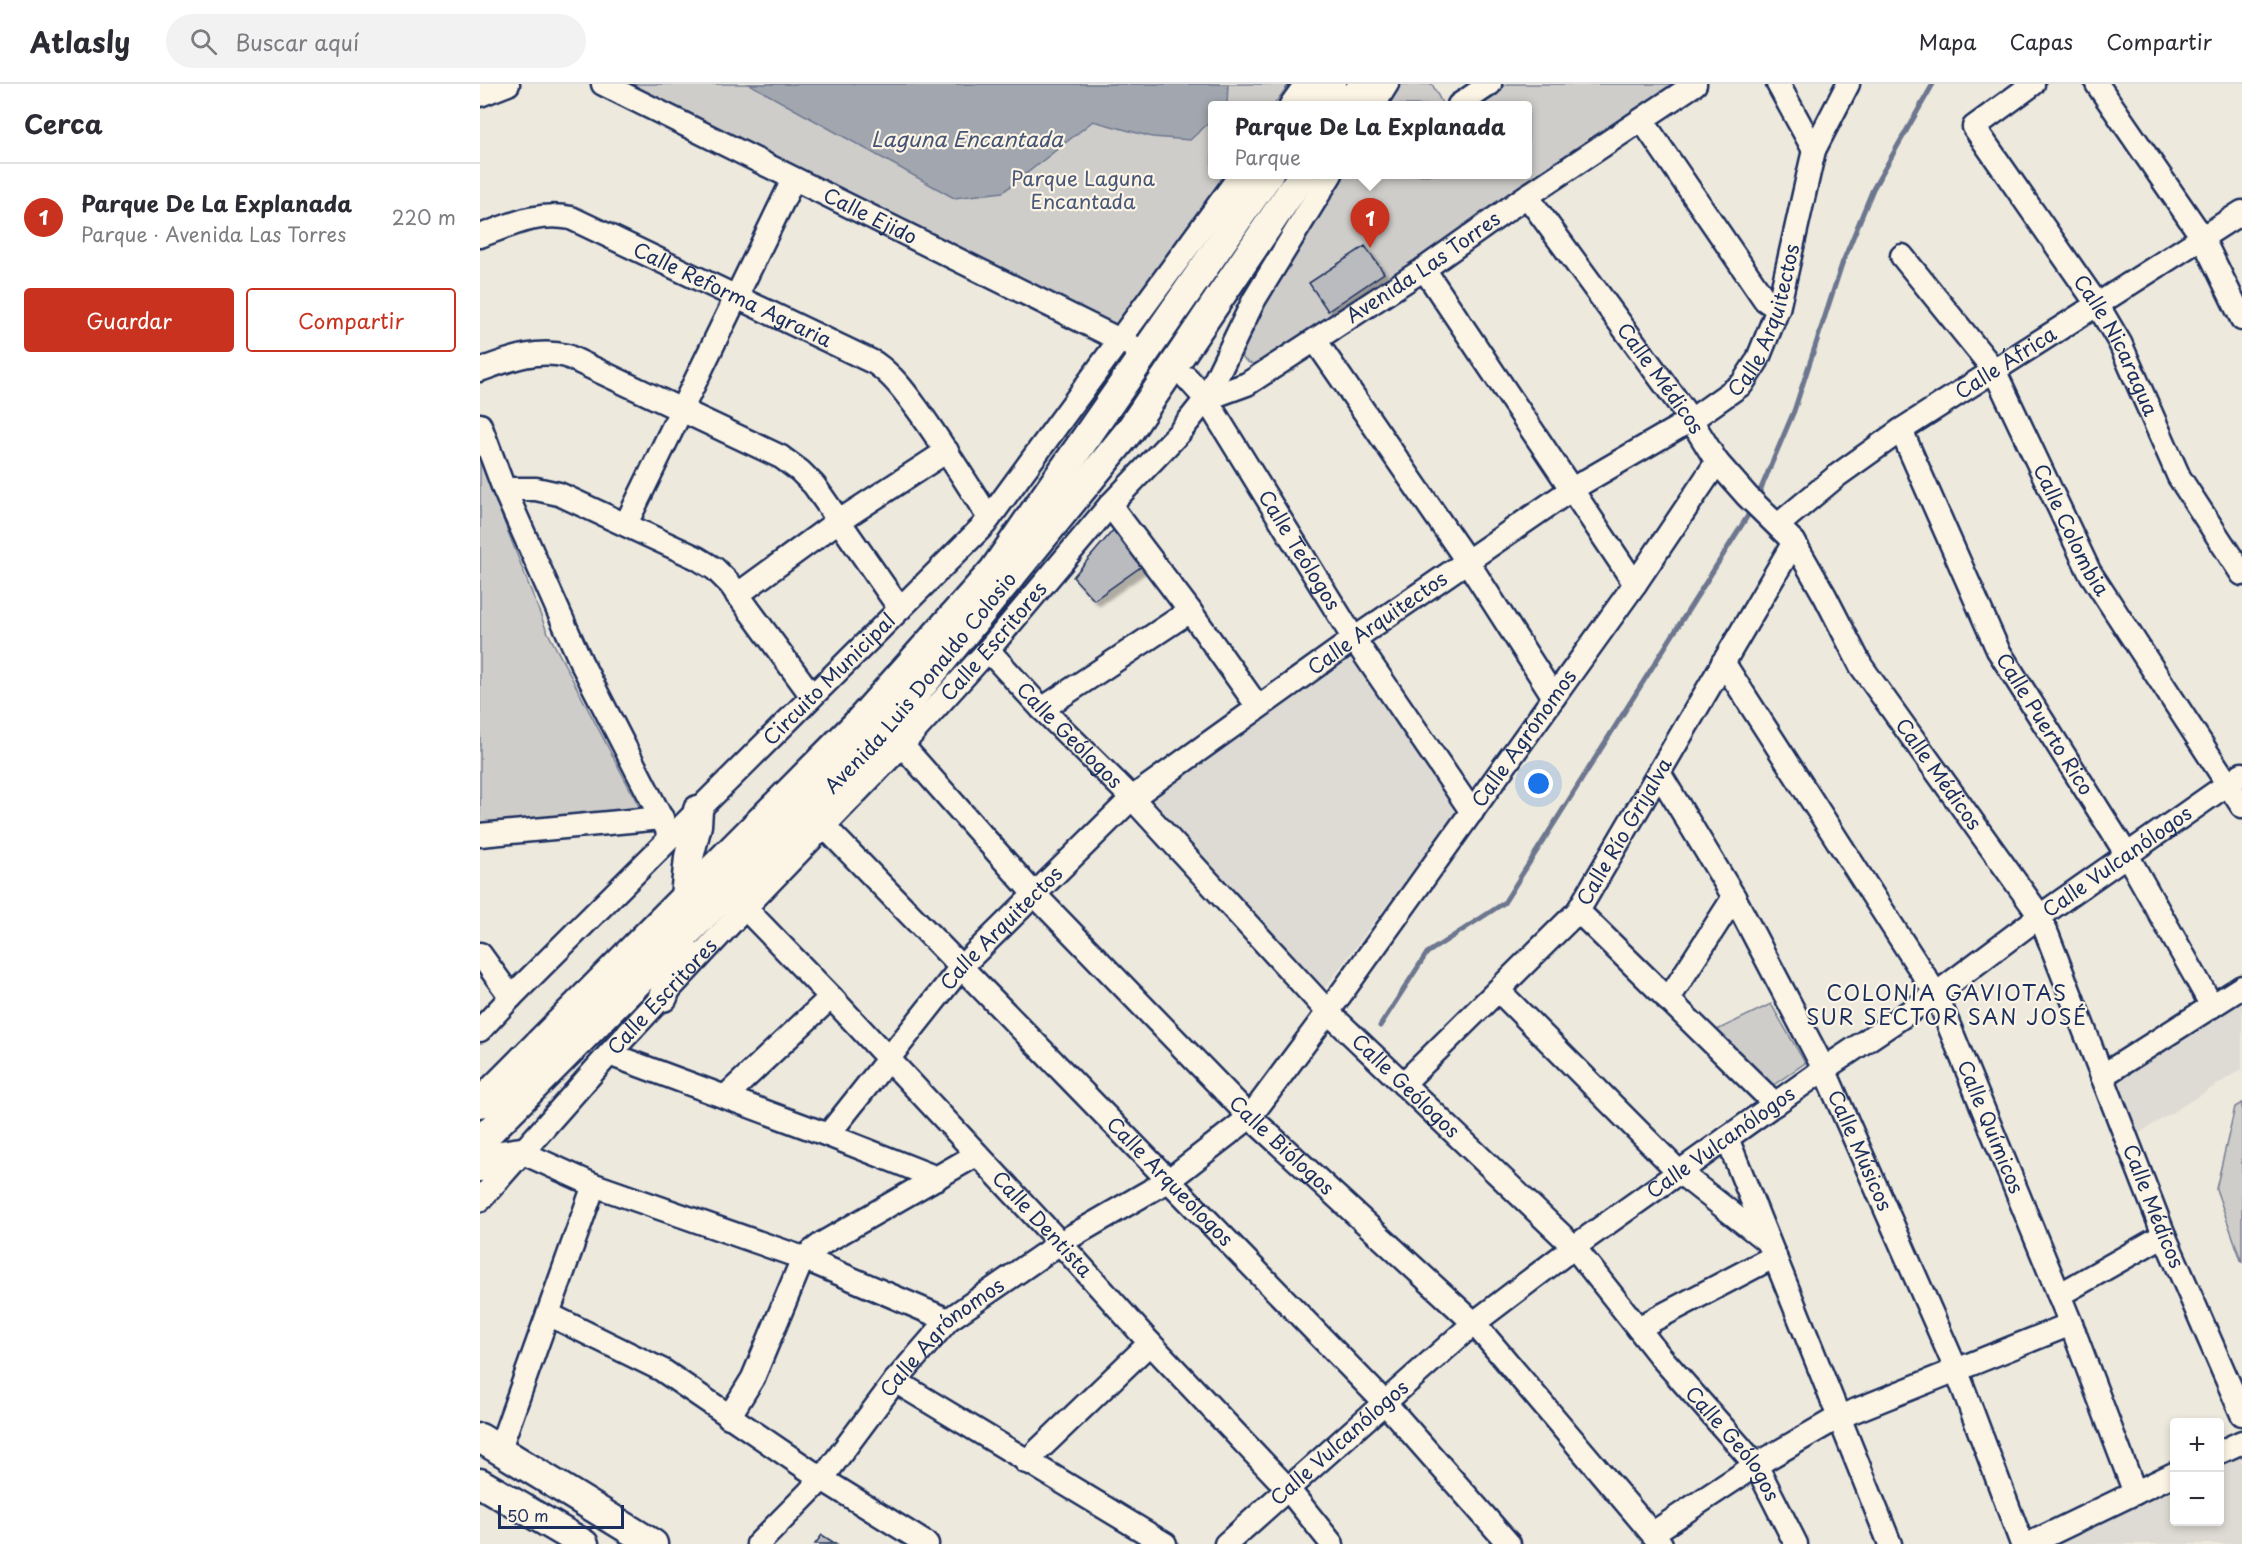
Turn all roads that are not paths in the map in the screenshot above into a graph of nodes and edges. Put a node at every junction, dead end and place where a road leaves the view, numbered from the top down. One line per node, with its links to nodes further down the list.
1 (508, 84): 13 (street)
2 (603, 84): 25 (street, Calle Ejido)
3 (1306, 84): 15 (street)
4 (1332, 84): 16 (main road)
5 (1364, 84): 17 (main road)
6 (1387, 84): 18 (street)
7 (1490, 84): 14 (street)
8 (1695, 84): 19 (street, Avenida Las Torres)
9 (1778, 84): 20 (street)
10 (1848, 84): 20 (street, Calle Arquitectos)
11 (2033, 84): 33 (street, Calle Nicaragua)
12 (2097, 84): 29 (street)
13 (480, 95)
14 (1459, 97)
15 (1294, 101)
16 (1320, 101)
17 (1352, 101)
18 (1376, 101)
19 (1642, 120): 26 (street, Avenida Las Torres); 34 (street)
20 (1814, 150): 34 (street, Calle Arquitectos)
21 (1238, 179): 37 (street)
22 (1266, 179): 83 (main road, Avenida Luis Donaldo Colosio)
23 (1300, 179): 88 (main road, Avenida Luis Donaldo Colosio)
24 (1328, 179): 38 (street, Calle Escritores)
25 (793, 180): 32 (street); 37 (street, Calle Ejido)
26 (1527, 196): 31 (street, Avenida Las Torres); 45 (street, Calle Médicos)
27 (2242, 212): 29 (street, Calle África)
28 (480, 236): 32 (street, Calle Reforma Agraria)
29 (2202, 237): 33 (street, Calle África); 35 (street)
30 (1902, 256): 40 (street, Calle Colombia)
31 (1424, 269): 36 (street, Avenida Las Torres); 51 (street)
32 (736, 298): 44 (street); 48 (street, Calle Reforma Agraria)
33 (2097, 304): 40 (street, Calle África); 59 (street, Calle Nicaragua)
34 (1778, 309): 45 (street, Calle Arquitectos)
35 (2242, 319)
36 (1315, 340): 42 (street, Avenida Las Torres); 58 (street)
37 (1129, 344): 54 (street, Circuito Municipal)
38 (1222, 363): 42 (street); 43 (street, Calle Escritores)
39 (480, 369): 44 (street)
40 (1994, 370): 47 (street, Calle África); 73 (street, Calle Colombia)
41 (1187, 378): 43 (street, Calle Teólogos)
42 (1247, 384): 43 (street, Avenida Las Torres)
43 (1206, 399): 52 (street, Calle Escritores); 64 (street, Calle Teólogos)
44 (680, 410): 55 (street); 56 (street)
45 (1691, 420): 49 (street, Calle Médicos); 51 (street, Calle Arquitectos)
46 (480, 425): 50 (street)
47 (1901, 430): 53 (street, Calle África); 81 (street, Calle Puerto Rico)
48 (947, 451): 54 (street, Calle Reforma Agraria); 55 (street)
49 (1717, 462): 53 (street, Calle Médicos); 60 (street, Calle Agrónomos)
50 (504, 489): 56 (street); 79 (street)
51 (1572, 489): 58 (street, Calle Arquitectos); 60 (street)
52 (1110, 505): 63 (street); 65 (street, Calle Escritores)
53 (1763, 511): 57 (street, Calle Médicos)
54 (989, 518): 62 (street, Circuito Municipal)
55 (840, 520): 61 (street); 62 (street)
56 (626, 524): 61 (street)
57 (1794, 542): 66 (street, Calle Río Grijalva); 87 (street, Calle Médicos)
58 (1467, 561): 64 (street, Calle Arquitectos); 68 (street)
59 (2242, 574)
60 (1635, 584): 68 (street, Calle Agrónomos)
61 (737, 595): 67 (street)
62 (900, 609): 67 (street, Circuito Municipal)
63 (1190, 611): 69 (street); 70 (street)
64 (1354, 639): 69 (street, Calle Arquitectos); 77 (street, Calle Teólogos)
65 (988, 650): 70 (street, Calle Geólogos); 71 (street, Calle Escritores)
66 (1724, 662): 72 (street, Calle Río Grijalva); 93 (street, Calle Químicos)
67 (812, 696): 76 (street, Circuito Municipal)
68 (1554, 697): 77 (street, Calle Agrónomos)
69 (1258, 707): 74 (street, Calle Arquitectos)
70 (1042, 709): 74 (street, Calle Geólogos)
71 (902, 745): 78 (street, Calle Escritores); 82 (street, Calle Biólogos)
72 (1659, 773): 84 (street, Calle Músicos); 86 (street, Calle Río Grijalva)
73 (2235, 779): 75 (street, Calle Colombia); 81 (street, Calle Vulcanólogos)
74 (1132, 798): 82 (street, Calle Arquitectos); 99 (street, Calle Geólogos)
75 (2242, 806)
76 (698, 810): 79 (street, Circuito Municipal); 83 (main road)
77 (1472, 812): 99 (street, Calle Agrónomos)
78 (824, 826): 85 (street, Calle Escritores); 90 (street, Calle Arqueólogos)
79 (667, 827): 80 (street); 94 (street, Circuito Municipal)
80 (480, 835)
81 (2127, 855): 87 (street, Calle Vulcanólogos); 98 (street, Calle Puerto Rico)
82 (1035, 895): 90 (street, Calle Arquitectos); 109 (street, Calle Biólogos)
83 (685, 897): 107 (main road, Avenida Luis Donaldo Colosio)
84 (1734, 897): 97 (street); 103 (street, Calle Músicos)
85 (745, 908): 95 (street, Calle Escritores); 96 (street, Calle Dentista)
86 (1578, 911): 92 (street, Calle Río Grijalva); 97 (street)
87 (2040, 916): 93 (street, Calle Vulcanólogos); 104 (street, Calle Médicos)
88 (684, 935): 95 (main road); 112 (main road, Avenida Luis Donaldo Colosio)
89 (480, 954): 94 (street)
90 (962, 966): 102 (street, Calle Arquitectos); 118 (street, Calle Arqueólogos)
91 (2242, 987): 98 (street)
92 (1497, 990): 105 (street, Calle Río Grijalva); 116 (street)
93 (1936, 994): 103 (street, Calle Vulcanólogos); 126 (street, Calle Químicos)
94 (511, 997): 100 (street, Circuito Municipal)
95 (663, 997): 101 (street, Calle Escritores)
96 (831, 997): 102 (street, Calle Dentista); 106 (street)
97 (1668, 1000): 108 (street)
98 (2212, 1006): 104 (street)
99 (1328, 1012): 105 (street, Calle Geólogos); 109 (street, Calle Agrónomos)
100 (480, 1030)
101 (609, 1054): 106 (street); 113 (street, Calle Escritores)
102 (887, 1059): 110 (street, Calle Arquitectos); 114 (street, Calle Dentista)
103 (1824, 1069): 108 (street, Calle Vulcanólogos); 133 (street, Calle Músicos)
104 (2102, 1076): 121 (street, Calle Médicos)
105 (1403, 1084): 123 (street, Calle Geólogos)
106 (725, 1097): 110 (street)
107 (480, 1103)
108 (1775, 1104): 111 (street, Calle Vulcanólogos)
109 (1250, 1117): 118 (street, Calle Agrónomos); 129 (street, Calle Biólogos)
110 (828, 1135): 117 (street)
111 (1727, 1138): 116 (street, Calle Vulcanólogos); 124 (street)
112 (480, 1140)
113 (521, 1152): 115 (main road); 119 (street); 120 (street, Calle Escritores)
114 (976, 1155): 117 (street); 122 (street, Calle Dentista)
115 (480, 1167)
116 (1679, 1172): 123 (street, Calle Vulcanólogos); 124 (street)
117 (937, 1178): 125 (street)
118 (1169, 1180): 122 (street, Calle Agrónomos); 135 (street, Calle Arqueólogos)
119 (594, 1185): 125 (street); 127 (street)
120 (480, 1200)
121 (2164, 1235): 126 (street); 136 (street, Calle Médicos)
122 (1060, 1243): 128 (street, Calle Agrónomos); 132 (street, Calle Dentista)
123 (1574, 1247): 129 (street, Calle Vulcanólogos); 131 (street, Calle Geólogos)
124 (1772, 1250): 131 (street); 138 (street)
125 (803, 1258): 128 (street); 137 (street)
126 (2059, 1295): 130 (street, Calle Químicos)
127 (548, 1314): 137 (street); 140 (street)
128 (948, 1320): 134 (street, Calle Agrónomos)
129 (1474, 1323): 135 (street, Calle Vulcanólogos); 149 (street, Calle Biólogos)
130 (2071, 1324): 133 (street); 148 (street, Calle Químicos)
131 (1638, 1328): 143 (street, Calle Geólogos)
132 (1150, 1343): 142 (street); 147 (street, Calle Dentista)
133 (1956, 1370): 138 (street); 160 (street, Calle Músicos)
134 (895, 1382): 142 (street); 145 (street, Calle Agrónomos)
135 (1385, 1403): 147 (street, Calle Vulcanólogos); 157 (street, Calle Arqueólogos)
136 (2242, 1414)
137 (729, 1417): 145 (street)
138 (1839, 1417): 143 (street); 159 (street)
139 (2242, 1442): 141 (street)
140 (499, 1449): 146 (main road); 151 (main road)
141 (2224, 1450)
142 (1026, 1462): 154 (street)
143 (1756, 1465): 149 (street); 158 (street, Calle Geólogos)
144 (2170, 1476): 148 (street)
145 (822, 1479): 152 (street, Calle Agrónomos); 153 (street)
146 (489, 1488): 150 (main road)
147 (1288, 1489): 155 (street, Calle Vulcanólogos); 156 (street, Calle Dentista)
148 (2135, 1493): 161 (street)
149 (1657, 1538)
150 (584, 1544)
151 (653, 1544)
152 (758, 1544)
153 (927, 1544)
154 (1165, 1544)
155 (1226, 1544)
156 (1332, 1544)
157 (1509, 1544)
158 (1796, 1544)
159 (1890, 1544)
160 (2022, 1544)
161 (2029, 1544)

